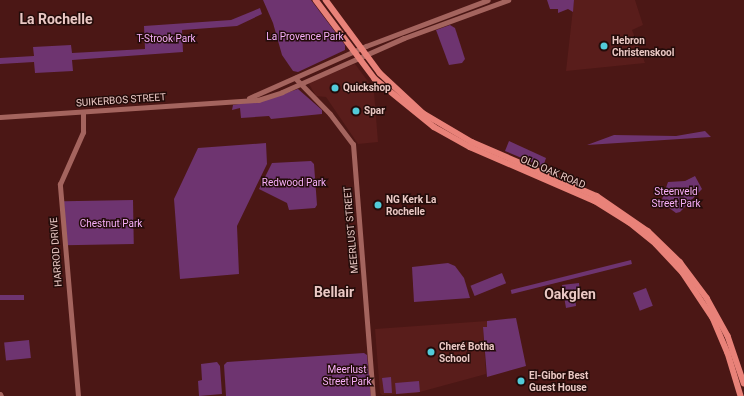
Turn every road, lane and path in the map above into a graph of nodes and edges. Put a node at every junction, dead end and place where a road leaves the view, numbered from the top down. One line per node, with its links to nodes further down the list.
1 (316, 0): 6 (main road, OLD OAK ROAD)
2 (326, 0): 5 (main road, OLD OAK ROAD)
3 (488, 0): 5 (street, SUIKERBOS STREET)
4 (508, 0): 7 (street, SUIKERBOS STREET)
5 (362, 48): 6 (street, SUIKERBOS STREET); 7 (main road, OLD OAK ROAD)
6 (354, 51): 8 (main road, OLD OAK ROAD); 9 (street, SUIKERBOS STREET)
7 (365, 53): 8 (street, SUIKERBOS STREET); 14 (main road, OLD OAK ROAD)
8 (358, 57): 10 (street, SUIKERBOS STREET); 17 (main road, OLD OAK ROAD)
9 (295, 78): 10 (street, MEERLUST STREET); 11 (street, SUIKERBOS STREET)
10 (299, 83): 11 (street, SUIKERBOS STREET); 16 (street, MEERLUST STREET)
11 (242, 101): 12 (street, SUIKERBOS STREET)
12 (83, 112): 13 (street, SUIKERBOS STREET); 15 (street, HARROD DRIVE)
13 (0, 117)
14 (744, 383)
15 (78, 396)
16 (373, 396)
17 (741, 396)

